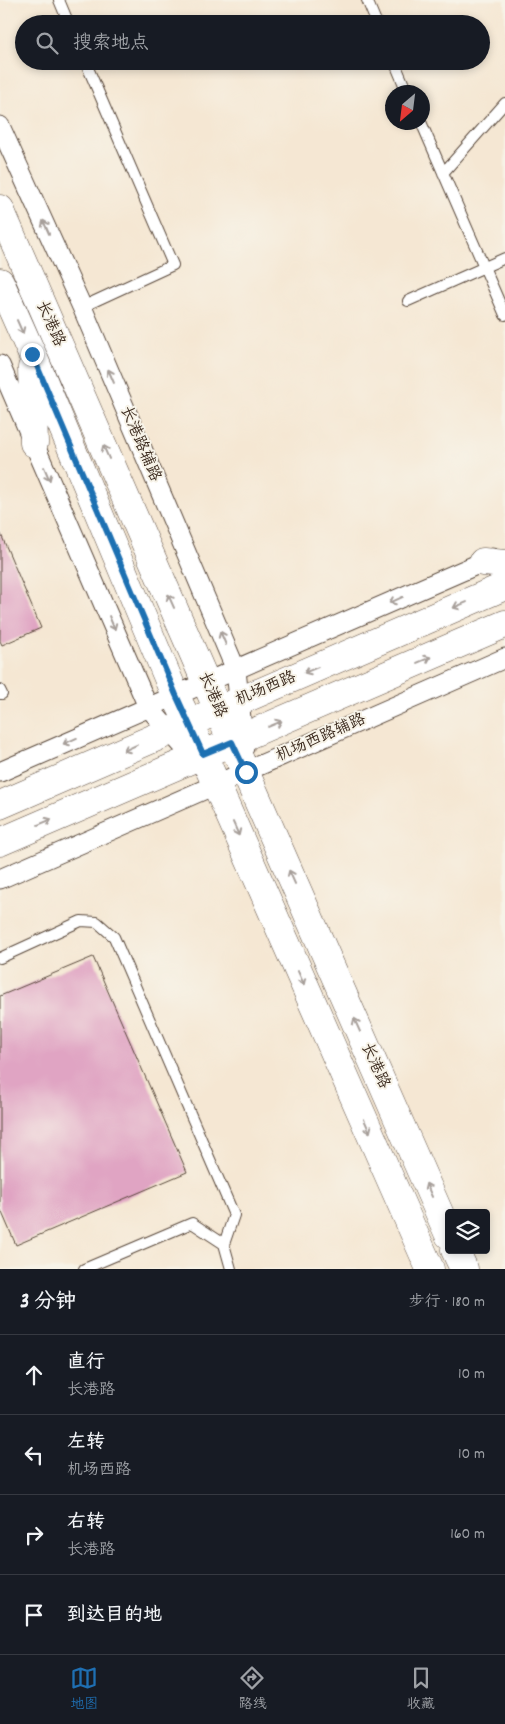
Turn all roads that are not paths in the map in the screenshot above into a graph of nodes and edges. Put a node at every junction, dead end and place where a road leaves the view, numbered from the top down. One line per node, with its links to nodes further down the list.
1 (59, 0): 3 (lane)
2 (367, 0): 4 (lane)
3 (65, 15)
4 (374, 15)
5 (89, 70): 17 (lane)
6 (398, 70): 7 (lane)
7 (405, 85)
8 (505, 103): 11 (lane)
9 (0, 126): 17 (street, 长港路辅路, one-way to 9)
10 (423, 130): 11 (lane)
11 (442, 173): 14 (lane)
12 (0, 209): 27 (main road, 长港路, one-way to 12)
13 (505, 258): 14 (lane)
14 (484, 267): 16 (lane); 18 (lane)
15 (0, 282): 19 (main road, 长港路, one-way to 19)
16 (408, 301)
17 (82, 307): 26 (street, 长港路辅路, one-way to 17)
18 (505, 315)
19 (32, 354): 21 (main road); 30 (main road, 长港路)
20 (0, 367): 21 (street)
21 (34, 443): 32 (street, one-way to 32)
22 (498, 560): 26 (street, one-way to 26)
23 (505, 586): 31 (main road, 机场西路, one-way to 31)
24 (505, 624): 34 (main road, one-way to 24)
25 (505, 658): 37 (street, 机场西路辅路)
26 (236, 670): 27 (street); 31 (street, 长港路辅路)
27 (206, 682): 30 (street); 31 (main road, 长港路)
28 (0, 690): 29 (lane)
29 (0, 694)
30 (176, 695): 32 (street); 33 (main road, 长港路)
31 (229, 705): 33 (main road, 机场西路); 34 (main road, 长港路)
32 (148, 707): 33 (street); 36 (street, one-way to 36)
33 (179, 727): 35 (main road, 长港路); 39 (main road, 机场西路, one-way to 39)
34 (237, 740): 35 (main road); 37 (main road, 长港路)
35 (198, 756): 38 (main road, 长港路); 40 (main road, one-way to 35)
36 (0, 772)
37 (246, 772): 38 (street, 机场西路辅路); 43 (main road, 长港路, one-way to 37)
38 (216, 784): 41 (street, 机场西路辅路); 48 (main road, 长港路, one-way to 48)
39 (0, 805)
40 (0, 842)
41 (0, 878)
42 (0, 958): 44 (lane)
43 (445, 1226)
44 (224, 1244): 46 (lane); 47 (lane)
45 (458, 1254): 49 (main road)
46 (84, 1269)
47 (232, 1269)
48 (430, 1269)
49 (464, 1269)

